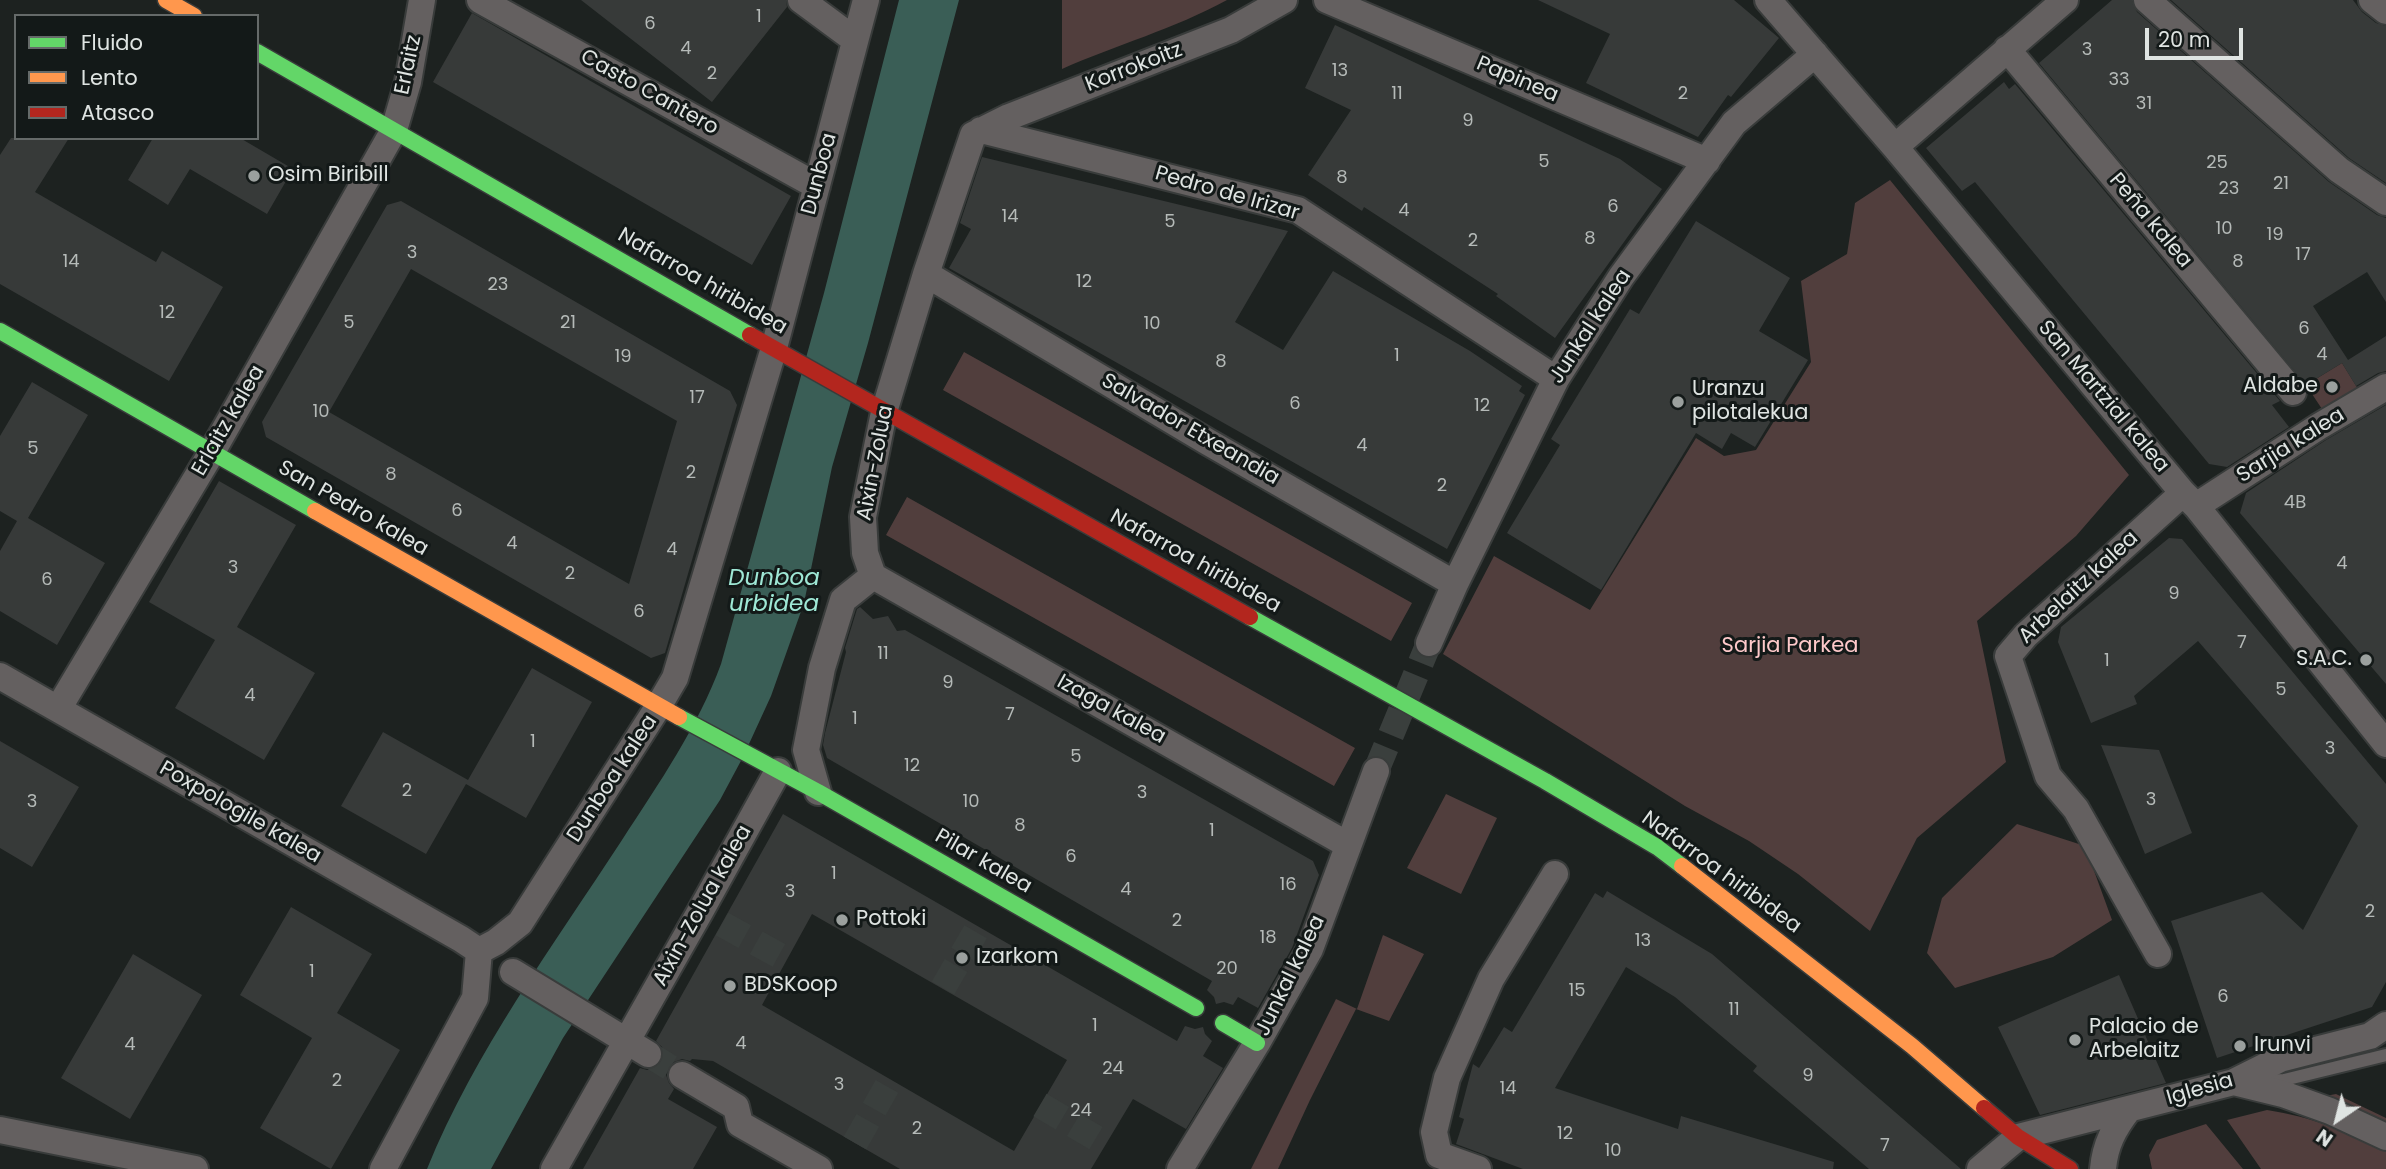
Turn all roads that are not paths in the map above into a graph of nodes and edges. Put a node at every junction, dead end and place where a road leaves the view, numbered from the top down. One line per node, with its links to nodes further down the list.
1 (166, 0): 13 (main road)
2 (422, 0): 18 (street, Erlaitz)
3 (480, 0): 22 (street, Casto Cantero)
4 (801, 0): 14 (street)
5 (866, 0): 14 (street, Dunboa)
6 (1284, 0): 19 (street, Korrokoitz)
7 (1327, 0): 21 (street, Papinea)
8 (1768, 0): 17 (street, San Martzial kalea)
9 (2065, 0): 15 (street)
10 (2147, 0): 23 (street)
11 (2372, 0): 12 (street)
12 (2386, 11)
13 (190, 14)
14 (855, 40): 22 (street, Dunboa)
15 (2007, 49): 20 (street); 29 (street, Peña kalea)
16 (259, 53): 18 (main road, Nafarroa hiribidea)
17 (1815, 54): 20 (street, San Martzial kalea); 21 (street, Junkal kalea)
18 (394, 130): 26 (main road, Nafarroa hiribidea); 31 (street, Erlaitz kalea)
19 (981, 130): 24 (street, Aixin-Zolua); 27 (street, Pedro de Irizar)
20 (1895, 147): 32 (street, San Martzial kalea)
21 (1707, 161): 27 (street, Junkal kalea)
22 (817, 186): 26 (street, Dunboa)
23 (2386, 202)
24 (926, 274): 30 (street, Aixin-Zolua); 34 (street, Salvador Etxeandia)
25 (0, 331): 31 (main road, San Pedro kalea)
26 (774, 348): 30 (main road, Nafarroa hiribidea); 37 (street, Dunboa kalea)
27 (1556, 379): 34 (street, Junkal kalea)
28 (2386, 387): 32 (street, Sarjia kalea)
29 (2293, 392)
30 (884, 412): 33 (street, Aixin-Zolua); 59 (main road, Nafarroa hiribidea)
31 (212, 452): 37 (main road, San Pedro kalea); 38 (street, Erlaitz kalea)
32 (2189, 499): 39 (street, San Martzial kalea); 47 (street, Arbelaitz kalea)
33 (873, 576): 43 (street); 44 (street, Izaga kalea)
34 (1455, 584): 35 (street, Junkal kalea)
35 (1429, 643)
36 (0, 676): 38 (street, Poxpologile kalea)
37 (658, 708): 40 (main road, San Pedro kalea); 46 (street, Dunboa kalea)
38 (58, 709): 46 (street, Poxpologile kalea)
39 (2386, 744)
40 (747, 753): 41 (main road, Pilar kalea)
41 (778, 771): 43 (main road, Pilar kalea); 53 (street, Aixin-Zolua kalea)
42 (1376, 771): 44 (street, Junkal kalea)
43 (818, 792): 49 (main road, Pilar kalea)
44 (1348, 845): 52 (street, Junkal kalea)
45 (1555, 874): 66 (street)
46 (479, 951): 62 (street)
47 (2158, 954)
48 (513, 972): 53 (street)
49 (1196, 1008)
50 (1223, 1023): 52 (main road)
51 (2386, 1025): 56 (street, Iglesia)
52 (1257, 1043): 65 (street, Junkal kalea)
53 (638, 1048): 63 (street, Aixin-Zolua kalea)
54 (2386, 1055): 56 (lane)
55 (682, 1075): 64 (street)
56 (2234, 1082): 57 (street, Iglesia); 60 (street)
57 (2129, 1109): 59 (street, Iglesia); 70 (street)
58 (0, 1130): 61 (street)
59 (2018, 1137): 67 (street, Iglesia); 68 (main road); 69 (main road, Nafarroa hiribidea)
60 (2386, 1137)
61 (195, 1169)
62 (383, 1169)
63 (554, 1169)
64 (819, 1169)
65 (1180, 1169)
66 (1478, 1169)
67 (1980, 1169)
68 (2053, 1169)
69 (2070, 1169)
70 (2103, 1169)

